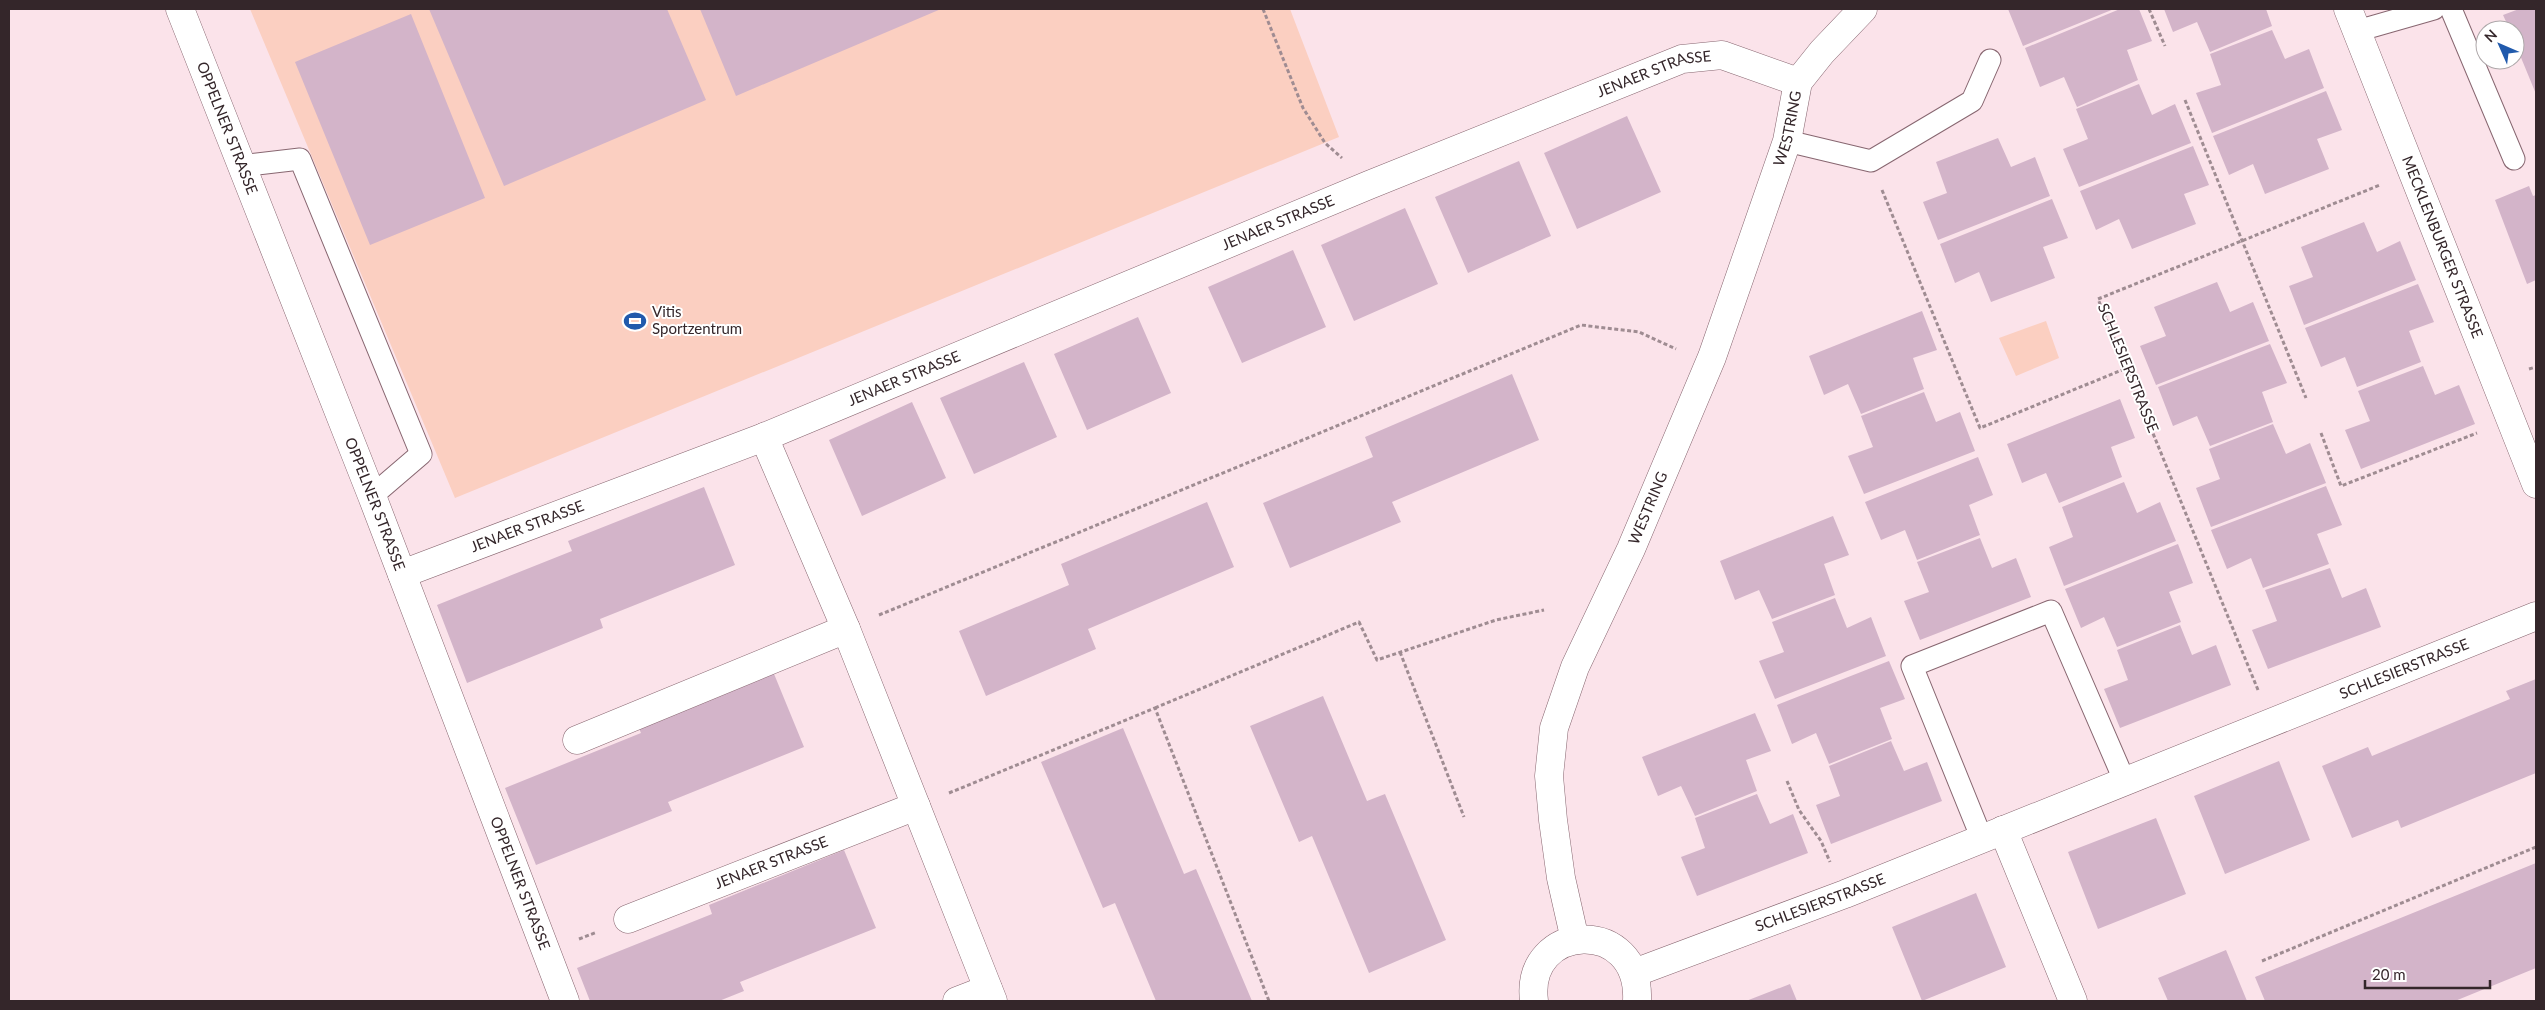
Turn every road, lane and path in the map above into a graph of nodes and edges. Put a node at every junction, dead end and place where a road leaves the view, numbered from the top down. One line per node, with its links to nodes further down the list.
1 (180, 9): 15 (street, OPPELNER STRASSE)
2 (1263, 9): 17 (path)
3 (1864, 9): 10 (street)
4 (2149, 9): 8 (path)
5 (2434, 9): 7 (lane)
6 (2451, 9): 13 (lane)
7 (2353, 20): 16 (street, MECKLENBURGER STRASSE)
8 (2165, 46)
9 (1990, 60): 14 (lane)
10 (1798, 82): 12 (street, WESTRING); 17 (street, JENAER STRASSE)
11 (2185, 100): 18 (path)
12 (1787, 141): 14 (lane); 19 (street, WESTRING)
13 (2514, 159)
14 (1870, 161): 20 (path)
15 (240, 166): 26 (street, OPPELNER STRASSE); 26 (lane)
16 (2412, 172): 18 (path, SCHLESIERSTRASSE); 22 (street, MECKLENBURGER STRASSE)
17 (1369, 185): 24 (street, JENAER STRASSE)
18 (2242, 243): 20 (path, SCHLESIERSTRASSE); 21 (path)
19 (1712, 357): 30 (path); 43 (street, WESTRING)
20 (2127, 368): 33 (path, SCHLESIERSTRASSE)
21 (2306, 398)
22 (2511, 420): 23 (path); 25 (street, MECKLENBURGER STRASSE)
23 (2321, 433)
24 (764, 437): 27 (street, JENAER STRASSE); 30 (street)
25 (2536, 484)
26 (372, 496): 27 (street, OPPELNER STRASSE)
27 (402, 574): 44 (street, OPPELNER STRASSE)
28 (1544, 610): 31 (path)
29 (2536, 616): 33 (street, SCHLESIERSTRASSE)
30 (846, 629): 34 (street); 37 (street)
31 (1400, 652): 32 (path); 38 (path)
32 (1155, 708): 37 (path); 50 (path)
33 (2272, 723): 36 (street, SCHLESIERSTRASSE)
34 (577, 740)
35 (1787, 781): 41 (path)
36 (2125, 782): 39 (street, SCHLESIERSTRASSE); 39 (lane)
37 (916, 806): 42 (street, JENAER STRASSE); 47 (street)
38 (1464, 817)
39 (1993, 835): 41 (street, SCHLESIERSTRASSE); 53 (street)
40 (2536, 847): 45 (path)
41 (1845, 894): 46 (street, SCHLESIERSTRASSE)
42 (628, 920): 44 (path)
43 (1575, 940): 46 (street); 51 (street)
44 (547, 952): 48 (street, OPPELNER STRASSE)
45 (2262, 961)
46 (1634, 973): 52 (street)
47 (990, 995): 49 (street)
48 (566, 1001)
49 (957, 1001)
50 (1269, 1001)
51 (1534, 1001)
52 (1637, 1001)
53 (2073, 1001)

